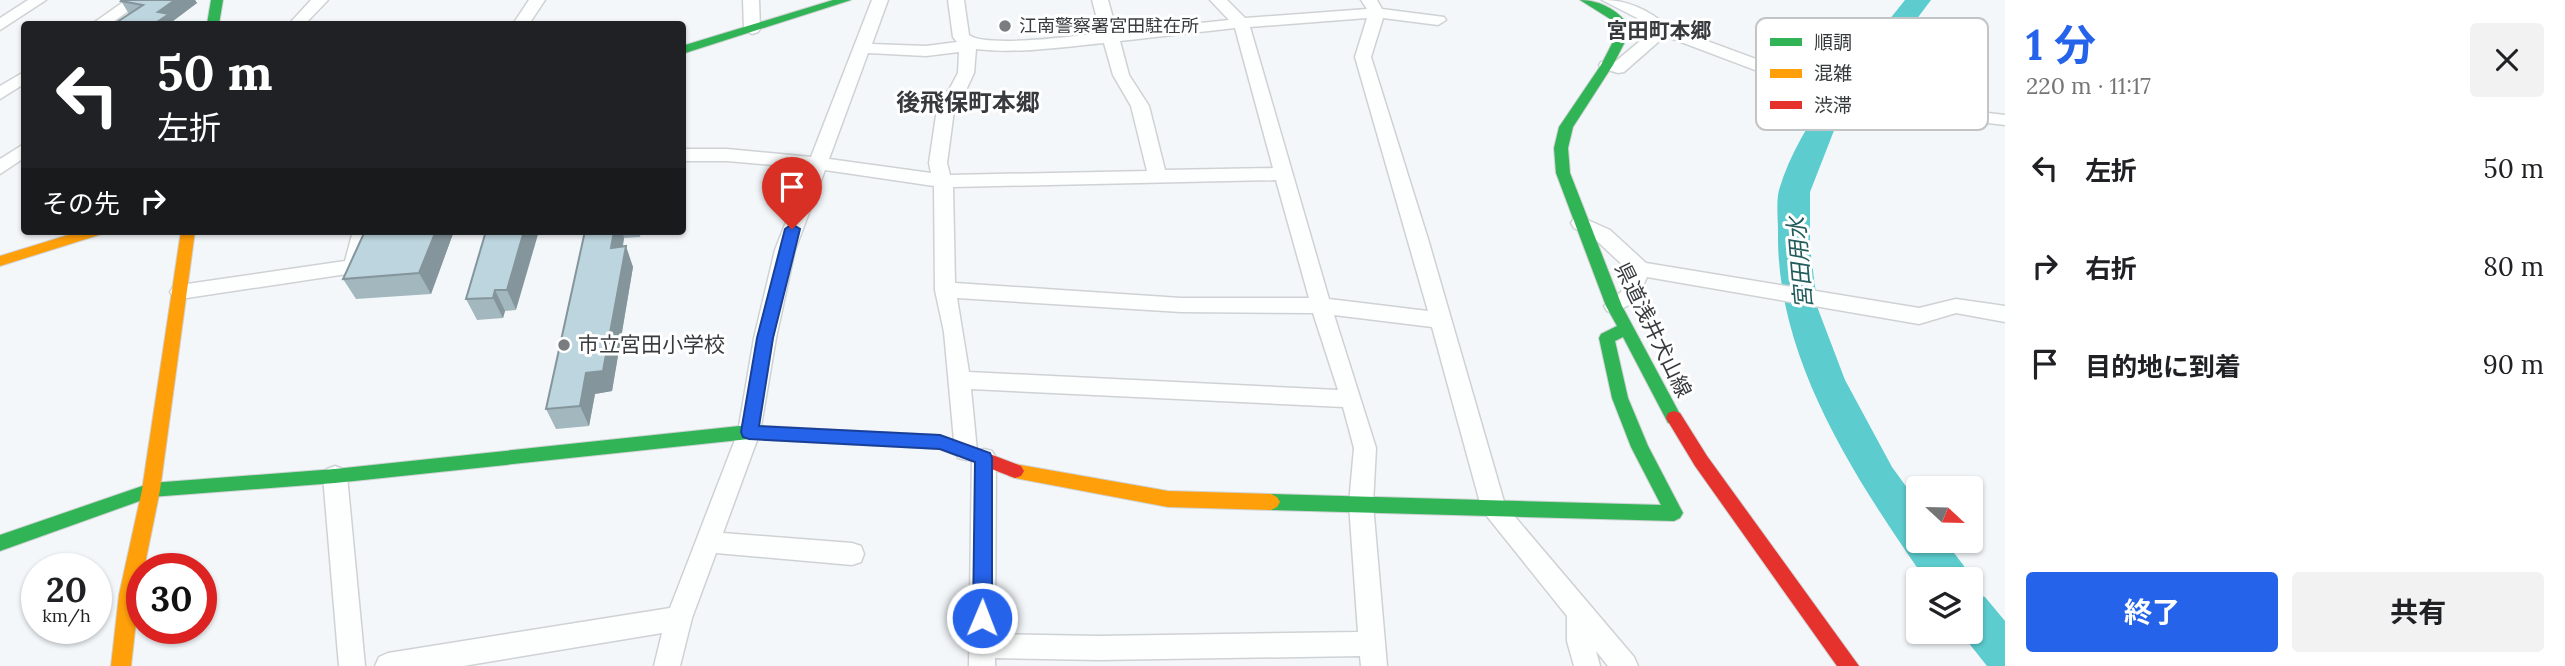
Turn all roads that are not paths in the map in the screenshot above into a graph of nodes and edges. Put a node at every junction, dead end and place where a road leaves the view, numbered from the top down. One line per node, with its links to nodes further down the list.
1 (38, 0): 25 (street)
2 (136, 0): 20 (street)
3 (320, 0): 22 (street)
4 (537, 0): 23 (street)
5 (751, 0): 26 (street)
6 (845, 0): 26 (street)
7 (880, 0): 31 (street)
8 (956, 0): 30 (street)
9 (1100, 0): 29 (street)
10 (1218, 0): 24 (street)
11 (1279, 0): 18 (street)
12 (1586, 0): 34 (street, 県道浅井犬山線)
13 (1610, 0): 17 (street)
14 (1627, 0): 17 (street)
15 (219, 2): 21 (street)
16 (1373, 6): 18 (street); 19 (street); 55 (street)
17 (1645, 16): 27 (street)
18 (1291, 19): 24 (street)
19 (1438, 20)
20 (104, 21)
21 (214, 21)
22 (301, 21)
23 (523, 21)
24 (1241, 23): 29 (street); 41 (street)
25 (0, 25): 28 (street)
26 (752, 29): 32 (street)
27 (1663, 30): 33 (street); 34 (street)
28 (21, 31)
29 (1110, 36): 30 (street); 42 (street)
30 (968, 43): 31 (street); 43 (street)
31 (863, 48): 39 (street)
32 (686, 49)
33 (1756, 64)
34 (1607, 65): 44 (street, 県道浅井犬山線)
35 (21, 79): 36 (street)
36 (0, 94)
37 (21, 152): 40 (street)
38 (686, 155): 39 (street)
39 (818, 163): 43 (street); 59 (street)
40 (0, 168)
41 (1284, 174): 42 (street); 52 (street)
42 (1158, 177): 43 (street)
43 (943, 181): 50 (street)
44 (1581, 223): 49 (street); 53 (street, 県道浅井犬山線)
45 (84, 235): 48 (street)
46 (187, 235): 51 (street)
47 (362, 235): 51 (street)
48 (0, 261)
49 (1640, 269): 53 (street); 54 (street)
50 (945, 290): 52 (street); 57 (street)
51 (180, 292): 62 (street)
52 (1321, 306): 55 (street); 58 (street)
53 (1614, 306): 56 (street, 県道浅井犬山線)
54 (2005, 314)
55 (1441, 320): 64 (street)
56 (1626, 328): 64 (street); 79 (street, 県道浅井犬山線)
57 (959, 380): 58 (street); 60 (street)
58 (1352, 399): 63 (street)
59 (749, 432): 60 (street); 61 (street); 65 (street)
60 (975, 455): 63 (street); 71 (street)
61 (335, 476): 62 (street); 74 (street)
62 (151, 491): 66 (street); 73 (street)
63 (1361, 504): 64 (street); 70 (street)
64 (1494, 510): 68 (street)
65 (706, 542): 67 (street); 69 (street)
66 (0, 543)
67 (852, 554)
68 (1580, 612): 77 (street); 78 (street)
69 (679, 618): 75 (street); 76 (street)
70 (1373, 655): 72 (street)
71 (982, 656): 72 (street)
72 (1157, 656)
73 (121, 666)
74 (352, 666)
75 (388, 666)
76 (667, 666)
77 (1587, 666)
78 (1625, 666)
79 (1849, 666)

